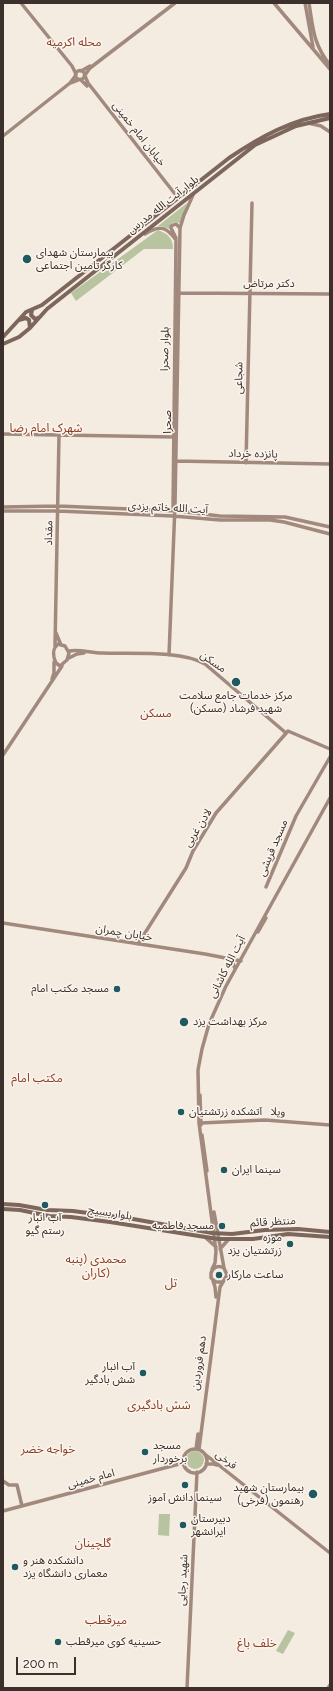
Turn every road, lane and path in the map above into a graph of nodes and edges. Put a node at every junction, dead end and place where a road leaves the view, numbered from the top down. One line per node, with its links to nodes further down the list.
1 (23, 3): 13 (main road); 13 (main road)
2 (171, 3): 13 (main road)
3 (175, 3): 14 (main road)
4 (274, 3): 9 (main road)
5 (305, 3): 7 (main road)
6 (309, 3): 7 (main road)
7 (309, 11): 8 (main road); 11 (main road)
8 (311, 38): 9 (main road); 10 (main road)
9 (307, 41): 10 (main road)
10 (313, 48): 12 (main road)
11 (330, 65)
12 (330, 68)
13 (78, 73): 14 (main road); 14 (main road); 15 (main road)
14 (82, 78): 15 (main road); 23 (main road, خیابان امام خمینی); 24 (main road, خیابان امام خمینی)
15 (70, 83): 21 (main road)
16 (330, 109): 17 (main road)
17 (328, 114): 23 (main road, بلوار آیت الله مدرس)
18 (330, 118): 19 (main road, بلوار آیت الله مدرس)
19 (307, 123): 20 (main road); 22 (main road, بلوار آیت الله مدرس)
20 (330, 132)
21 (3, 136)
22 (195, 192): 26 (main road, صحرا); 28 (main road, بلوار آیت الله مدرس)
23 (183, 195): 24 (main road, بلوار آیت الله مدرس)
24 (174, 202): 32 (main road, بلوار آیت الله مدرس)
25 (252, 203): 30 (main road, شجاعی)
26 (180, 228): 27 (main road, بلوار صحرا); 29 (main road, صحرا)
27 (176, 240): 28 (main road); 40 (main road, بلوار صحرا)
28 (132, 242): 33 (main road, بلوار آیت الله مدرس)
29 (179, 293): 30 (main road, دکتر مرتاض); 40 (main road, صحرا)
30 (250, 293): 31 (main road, دکتر مرتاض); 42 (main road, شجاعی)
31 (330, 294)
32 (32, 309): 33 (main road); 34 (main road, بلوار آیت الله مدرس)
33 (41, 317): 35 (main road, بلوار آیت الله مدرس)
34 (17, 320): 35 (main road); 36 (main road, بلوار آیت الله مدرس)
35 (30, 328): 37 (main road, بلوار آیت الله مدرس)
36 (3, 336)
37 (3, 344)
38 (3, 434): 39 (main road)
39 (59, 435): 40 (main road); 45 (main road, مقداد)
40 (175, 437): 41 (main road, صحرا); 44 (main road, بلوار صحرا)
41 (176, 461): 42 (main road, پانزده خرداد); 44 (main road, صحرا)
42 (246, 463): 43 (main road, پانزده خرداد)
43 (330, 464)
44 (174, 505): 51 (main road); 52 (main road, صحرا); 54 (main road)
45 (58, 506): 46 (main road, آیت الله خاتم یزدی); 47 (main road, آیت الله خاتم یزدی); 50 (main road, مقداد)
46 (3, 507)
47 (86, 508): 48 (main road, آیت الله خاتم یزدی); 53 (main road)
48 (93, 508): 51 (main road, آیت الله خاتم یزدی); 55 (main road)
49 (3, 511): 50 (main road, آیت الله خاتم یزدی)
50 (58, 511): 53 (main road, آیت الله خاتم یزدی); 63 (main road, مقداد)
51 (166, 511): 52 (main road, آیت الله خاتم یزدی)
52 (174, 511): 54 (main road, آیت الله خاتم یزدی); 56 (main road, صحرا)
53 (87, 512): 55 (main road, آیت الله خاتم یزدی)
54 (183, 512): 58 (main road, آیت الله خاتم یزدی)
55 (94, 513): 56 (main road, آیت الله خاتم یزدی)
56 (174, 516): 57 (main road, آیت الله خاتم یزدی); 60 (main road, صحرا)
57 (179, 516): 58 (main road, آیت الله خاتم یزدی); 60 (main road)
58 (213, 517): 59 (main road, آیت الله خاتم یزدی)
59 (220, 518): 61 (main road, آیت الله خاتم یزدی); 62 (main road, آیت الله خاتم یزدی)
60 (173, 522): 68 (main road, صحرا)
61 (330, 527)
62 (330, 534)
63 (56, 632): 64 (main road); 65 (main road, مقداد)
64 (61, 645): 65 (main road); 66 (main road)
65 (55, 646): 70 (main road, مقداد)
66 (69, 651): 67 (main road, مسکن); 69 (main road)
67 (87, 652): 68 (main road, مسکن); 69 (main road)
68 (169, 655): 73 (main road, مسکن)
69 (68, 658): 71 (main road)
70 (54, 661): 71 (main road); 72 (main road, مقداد)
71 (62, 666): 72 (main road)
72 (50, 686): 75 (main road)
73 (287, 732): 74 (main road, مسکن); 81 (main road, لادن غربی)
74 (330, 749)
75 (3, 755)
76 (330, 757): 79 (main road, مسجد قریشی)
77 (330, 798): 83 (main road, آیت الله کاشانی)
78 (330, 803): 83 (main road, آیت الله کاشانی)
79 (266, 887)
80 (3, 924): 81 (main road, خیابان چمران); 82 (main road, خیابان چمران)
81 (138, 944): 83 (main road, خیابان چمران)
82 (230, 960): 83 (main road, خیابان چمران); 84 (main road)
83 (239, 961): 84 (main road, آیت الله کاشانی); 85 (main road, آیت الله کاشانی)
84 (235, 969): 85 (main road, آیت الله کاشانی)
85 (202, 1055): 86 (main road, آیت الله کاشانی); 92 (main road, آیت الله کاشانی)
86 (201, 1123): 87 (main road, ویلا); 92 (main road, آیت الله کاشانی)
87 (330, 1125)
88 (3, 1204): 90 (main road, بلوار بسیج)
89 (3, 1209): 93 (main road, بلوار بسیج)
90 (133, 1219): 91 (main road, بلوار بسیج); 93 (main road)
91 (140, 1220): 94 (main road); 96 (main road, بلوار بسیج)
92 (214, 1222): 96 (main road); 99 (main road, آیت الله کاشانی); 100 (main road)
93 (131, 1226): 94 (main road, بلوار بسیج)
94 (139, 1227): 101 (main road, بلوار بسیج)
95 (262, 1230): 97 (main road, منتظر قائم); 98 (main road, منتظر قائم); 102 (main road)
96 (202, 1232): 99 (main road, بلوار بسیج)
97 (252, 1232): 100 (main road, منتظر قائم); 105 (main road)
98 (330, 1232)
99 (215, 1233): 100 (main road, منتظر قائم); 104 (main road, آیت الله کاشانی)
100 (227, 1234)
101 (205, 1237): 104 (main road, بلوار بسیج); 107 (main road)
102 (262, 1237): 103 (main road, منتظر قائم); 105 (main road, منتظر قائم)
103 (330, 1237)
104 (216, 1239): 106 (main road, منتظر قائم); 107 (main road)
105 (253, 1239): 106 (main road, منتظر قائم)
106 (228, 1240): 107 (main road)
107 (218, 1248): 108 (main road); 109 (main road)
108 (224, 1268): 109 (main road); 111 (main road)
109 (212, 1269): 110 (main road)
110 (213, 1280): 111 (main road); 112 (main road, دهم فروردین)
111 (222, 1282): 112 (main road, دهم فروردین)
112 (197, 1449): 113 (main road); 114 (main road)
113 (206, 1456): 115 (main road); 120 (main road, فرخی)
114 (183, 1463): 116 (main road); 118 (main road, امام خمینی)
115 (206, 1464): 116 (main road); 120 (main road, فرخی)
116 (197, 1472): 121 (main road, شهید رجایی)
117 (3, 1481): 118 (main road)
118 (22, 1506): 119 (main road, امام خمینی)
119 (3, 1511)
120 (330, 1554)
121 (187, 1688)

